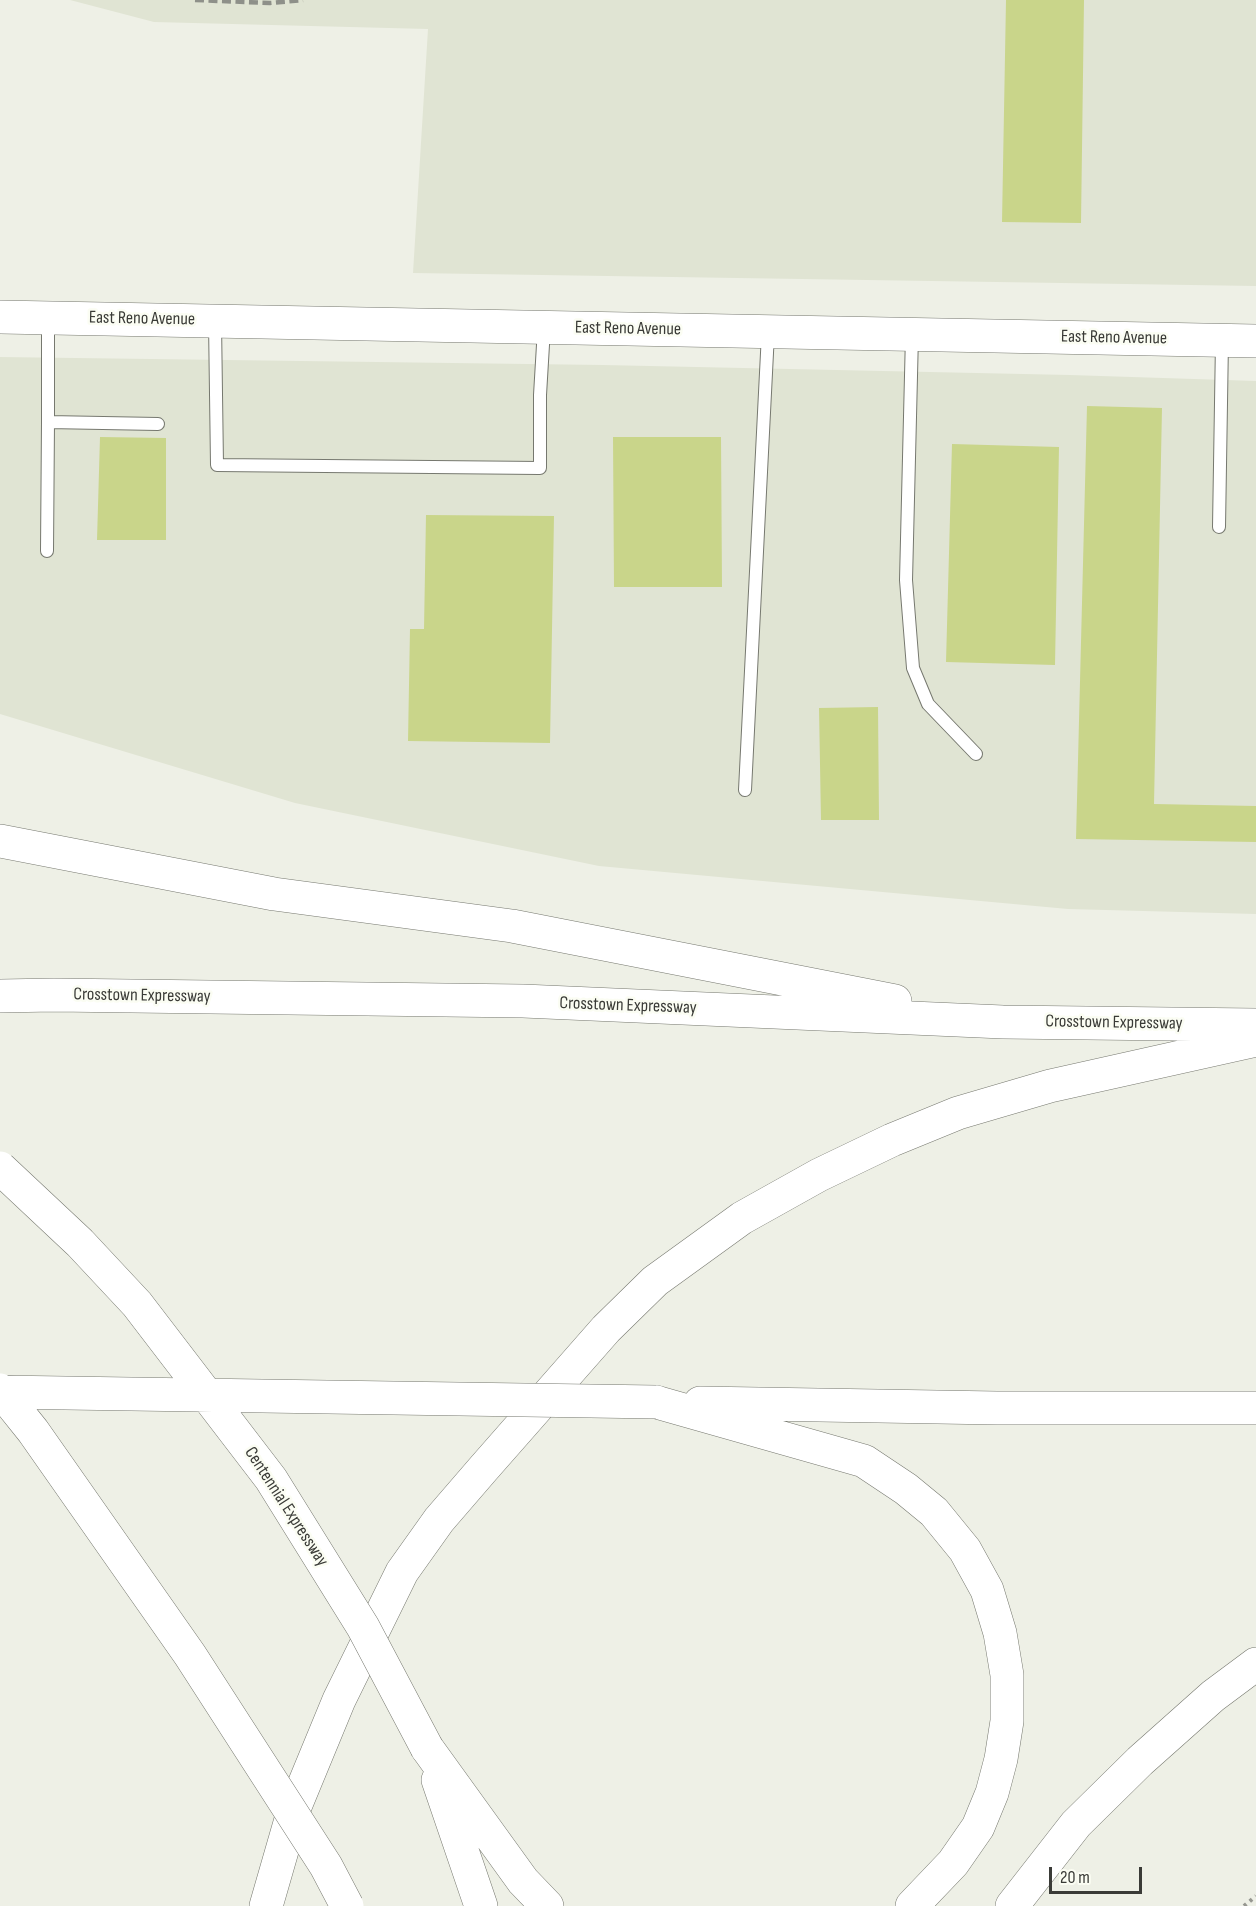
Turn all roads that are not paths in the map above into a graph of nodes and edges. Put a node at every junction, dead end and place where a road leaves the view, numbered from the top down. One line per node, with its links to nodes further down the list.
1 (0, 317): 2 (main road, East Reno Avenue)
2 (48, 318): 3 (main road, East Reno Avenue); 9 (lane)
3 (215, 321): 4 (main road, East Reno Avenue); 4 (lane)
4 (544, 327): 5 (main road, East Reno Avenue)
5 (768, 332): 6 (main road, East Reno Avenue); 14 (lane)
6 (912, 334): 7 (main road, East Reno Avenue); 13 (lane)
7 (1222, 340): 8 (main road, East Reno Avenue); 11 (lane)
8 (1256, 341)
9 (48, 422): 10 (lane); 12 (lane)
10 (158, 424)
11 (1219, 527)
12 (47, 551)
13 (976, 754)
14 (745, 790)
15 (0, 841): 17 (main road)
16 (0, 996): 17 (main road, Crosstown Expressway)
17 (1003, 1022): 18 (main road, Crosstown Expressway)
18 (1256, 1025)
19 (1256, 1040): 26 (main road)
20 (0, 1168): 25 (main road, Centennial Expressway, bridge)
21 (0, 1391): 22 (main road, bridge); 27 (main road, bridge)
22 (656, 1402): 23 (main road); 30 (main road)
23 (1256, 1408)
24 (1256, 1664): 31 (main road)
25 (427, 1748): 28 (main road, Centennial Expressway); 29 (main road)
26 (266, 1906)
27 (347, 1906)
28 (481, 1906)
29 (547, 1906)
30 (912, 1906)
31 (1012, 1906)

